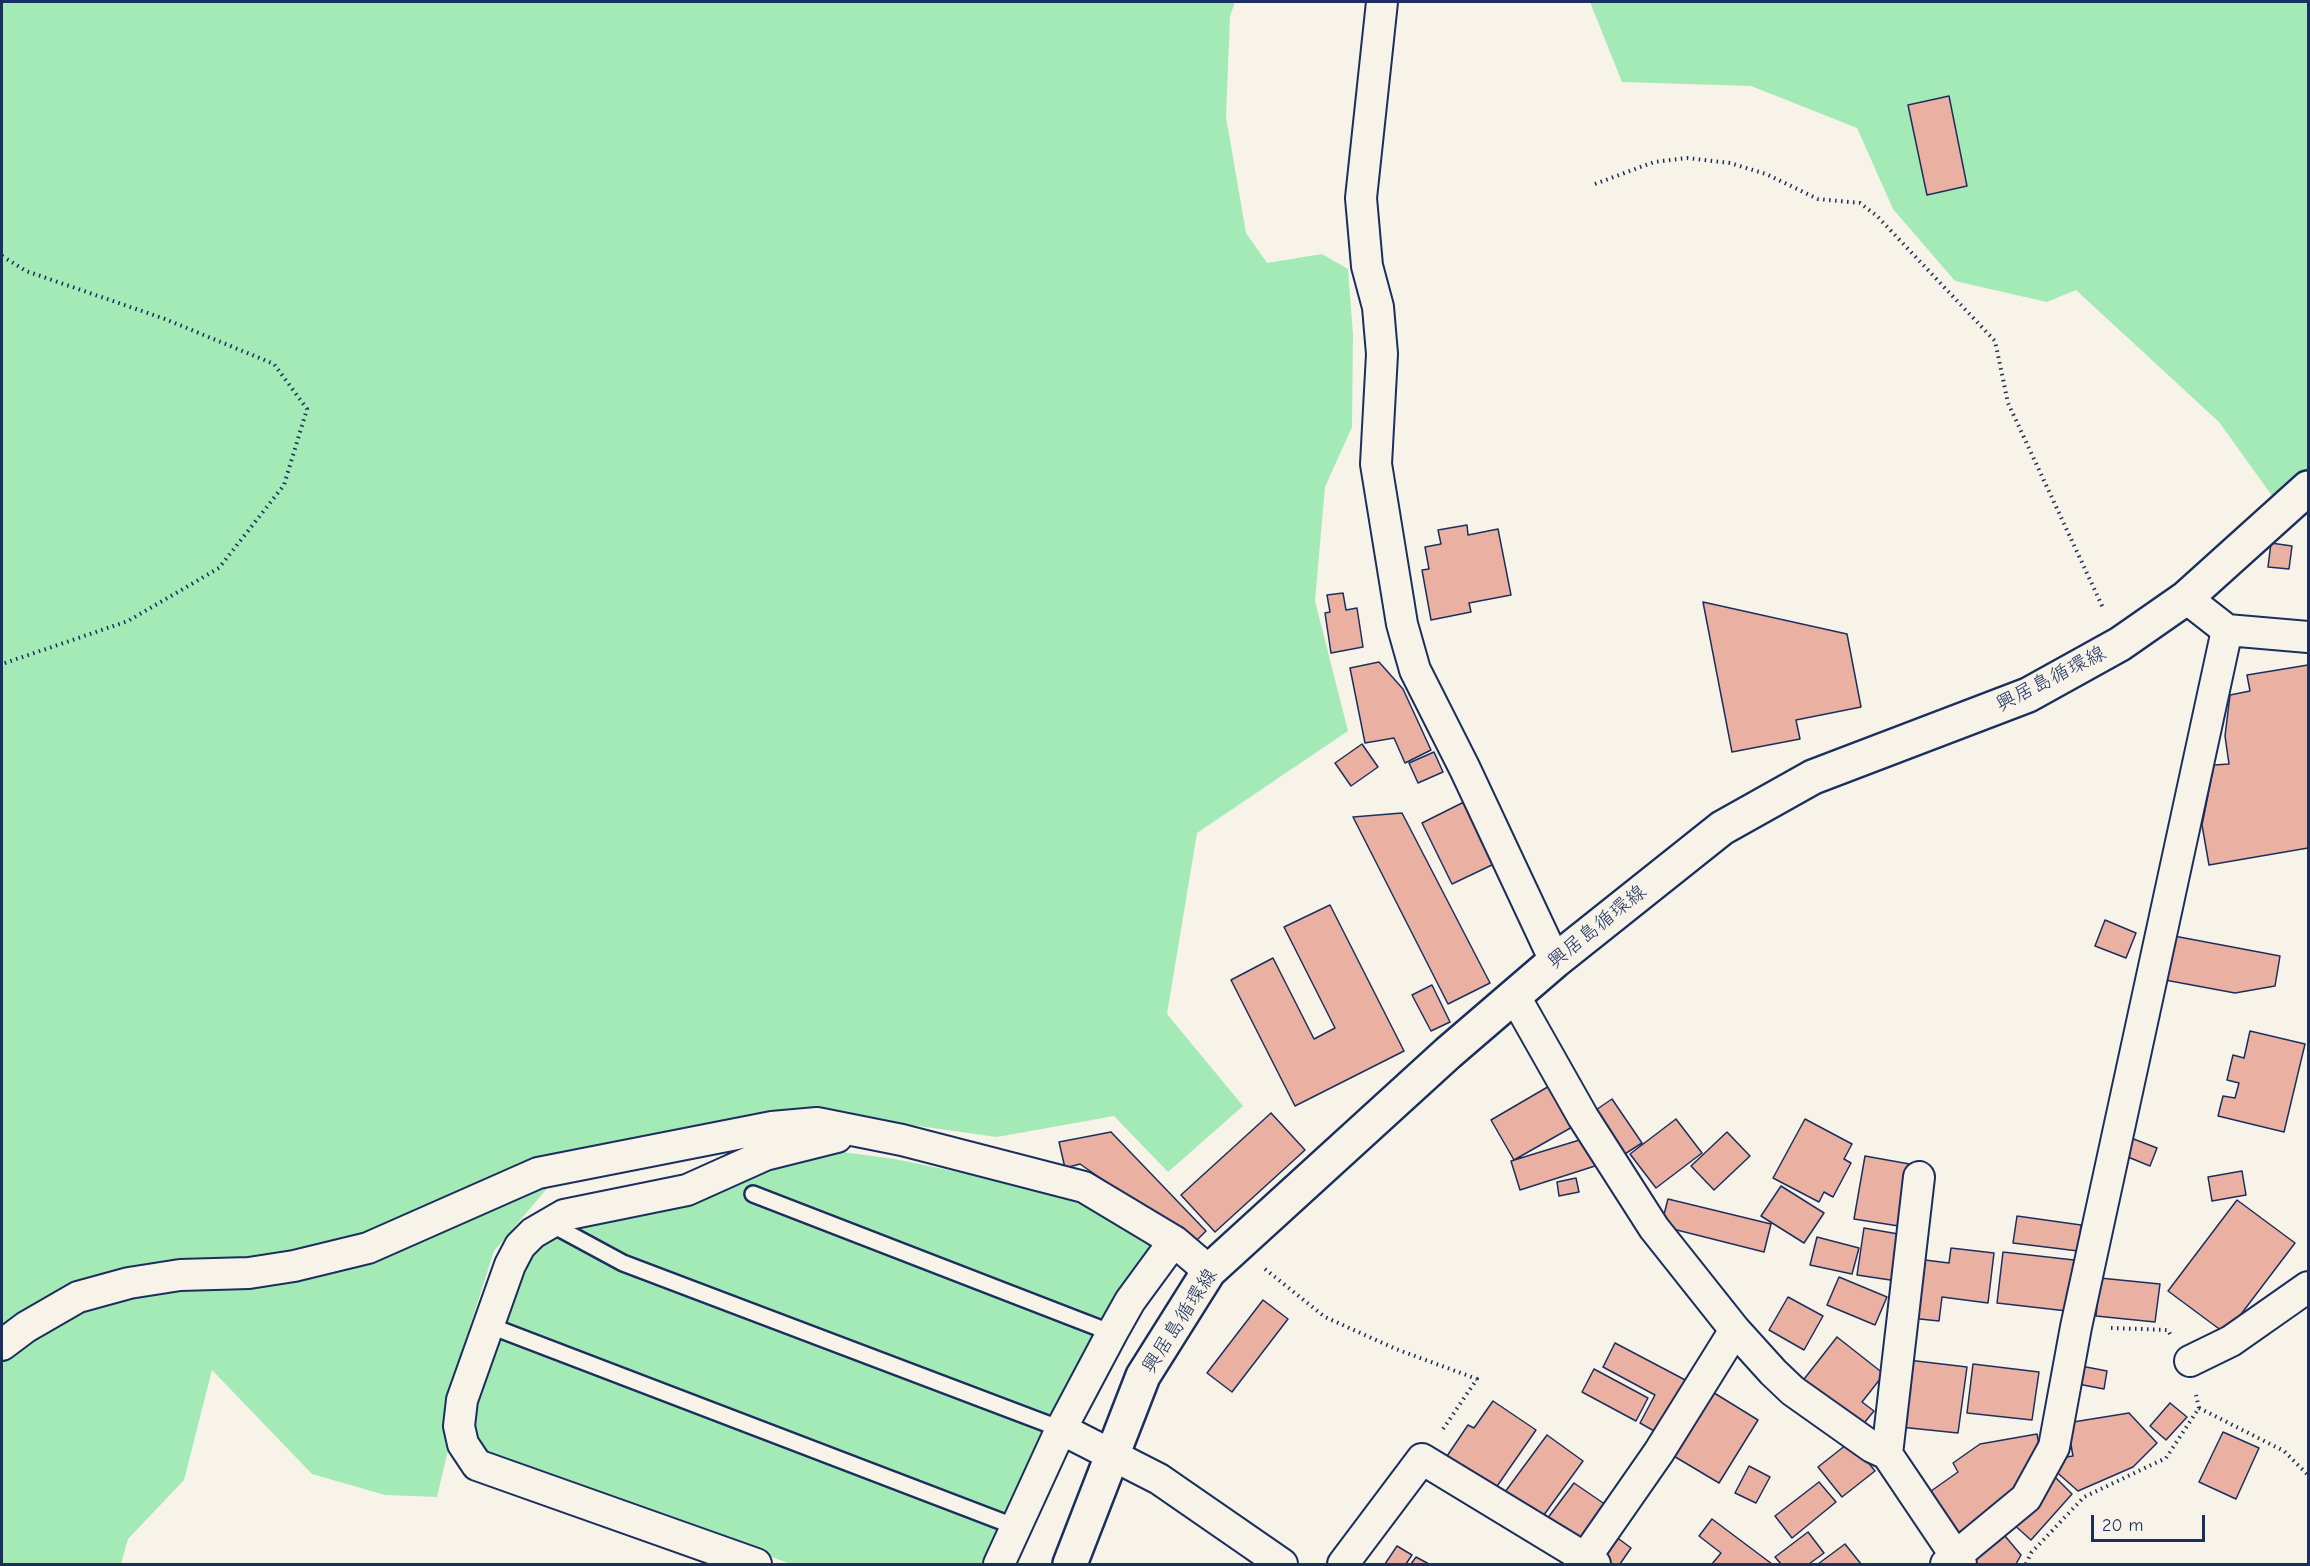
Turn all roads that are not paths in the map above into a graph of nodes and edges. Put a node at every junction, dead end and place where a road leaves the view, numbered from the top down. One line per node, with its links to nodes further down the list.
1 (1382, 2): 6 (street)
2 (2308, 488): 3 (main road, 興居島循環線)
3 (2186, 598): 4 (street); 6 (main road, 興居島循環線)
4 (2227, 630): 5 (street); 24 (street)
5 (2308, 637)
6 (1555, 961): 7 (main road, 興居島循環線)
7 (1514, 995): 13 (main road, 興居島循環線); 16 (street)
8 (870, 1134): 11 (street); 12 (street); 18 (street)
9 (1919, 1177): 21 (street)
10 (753, 1194): 17 (lane)
11 (549, 1223): 15 (street); 20 (lane)
12 (1174, 1241): 13 (street); 17 (street)
13 (1209, 1271): 20 (main road, 興居島循環線)
14 (2308, 1287): 19 (street)
15 (488, 1325): 22 (lane); 25 (street)
16 (1735, 1330): 21 (street); 23 (street)
17 (1112, 1333): 20 (street)
18 (2, 1345)
19 (2190, 1361)
20 (1084, 1439): 22 (street); 27 (main road, 興居島循環線); 28 (street)
21 (1887, 1454): 24 (street)
22 (1016, 1527): 26 (street)
23 (1587, 1562): 29 (street)
24 (1954, 1562)
25 (756, 1564)
26 (999, 1564)
27 (1070, 1564)
28 (1282, 1564)
29 (1343, 1564)

